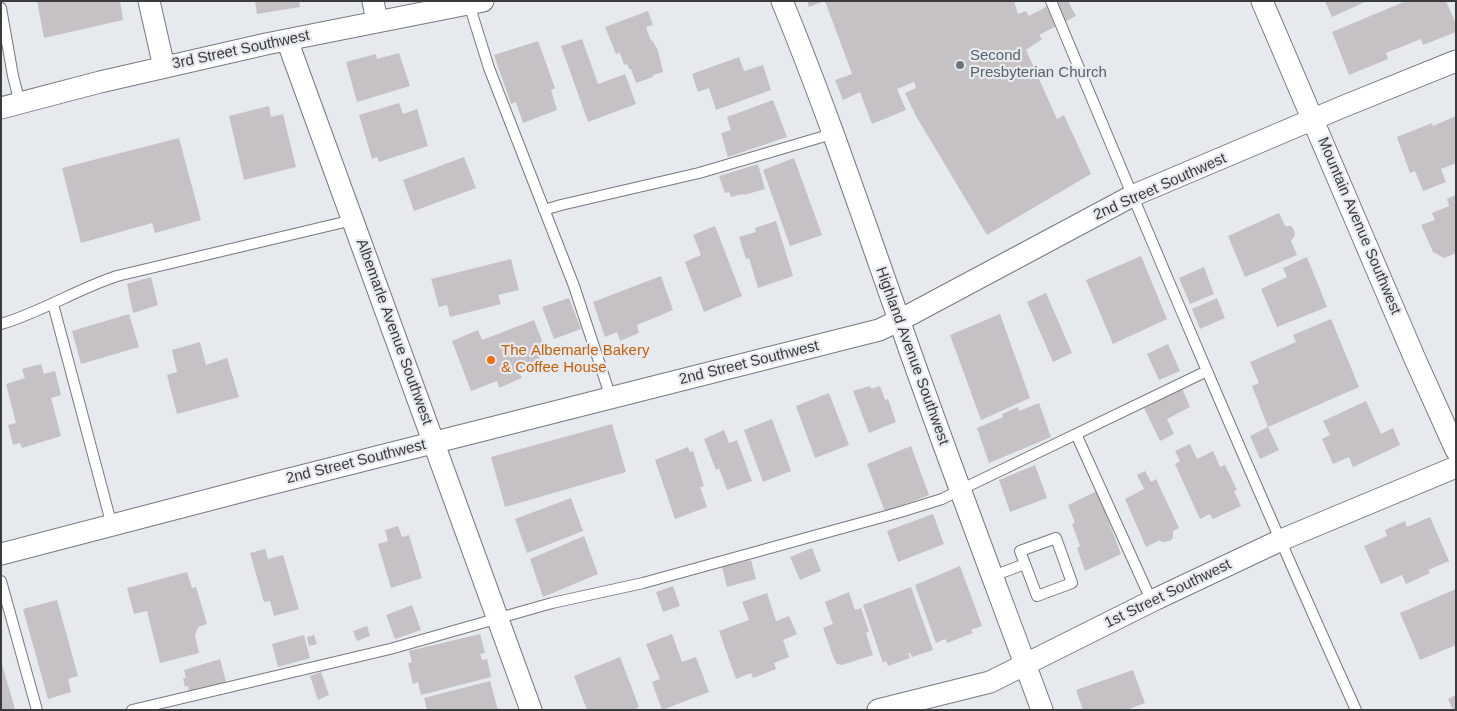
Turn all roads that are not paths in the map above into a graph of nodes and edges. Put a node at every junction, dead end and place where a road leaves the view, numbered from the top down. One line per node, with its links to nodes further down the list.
1 (150, 1): 10 (street)
2 (782, 1): 13 (street, Highland Avenue Southwest)
3 (1051, 1): 14 (lane)
4 (1262, 1): 12 (street, Mountain Avenue Southwest)
5 (476, 3): 7 (street, 3rd Street Southwest); 15 (lane)
6 (1, 8): 11 (lane)
7 (375, 11): 8 (street, 3rd Street Southwest)
8 (287, 40): 10 (street, 3rd Street Southwest); 16 (street, Albemarle Avenue Southwest)
9 (1456, 61): 12 (street, 2nd Street Southwest)
10 (164, 67): 11 (street, 3rd Street Southwest)
11 (11, 106)
12 (1313, 119): 14 (street, 2nd Street Southwest); 24 (street, Mountain Avenue Southwest)
13 (832, 134): 15 (lane); 18 (street, Highland Avenue Southwest)
14 (1132, 196): 18 (street, 2nd Street Southwest); 20 (lane)
15 (544, 210): 21 (lane)
16 (353, 220): 17 (lane); 23 (street, Albemarle Avenue Southwest)
17 (54, 304): 19 (lane); 27 (lane)
18 (900, 320): 21 (street, 2nd Street Southwest); 26 (street, Highland Avenue Southwest)
19 (1, 324)
20 (1207, 371): 22 (lane); 28 (lane)
21 (612, 398): 23 (street, 2nd Street Southwest)
22 (1076, 434): 26 (lane); 33 (lane)
23 (434, 442): 27 (street, 2nd Street Southwest); 34 (street, Albemarle Avenue Southwest)
24 (1456, 450)
25 (1456, 467): 28 (street, 1st Street Southwest)
26 (960, 490): 31 (street, Highland Avenue Southwest); 34 (lane)
27 (112, 526): 29 (street, 2nd Street Southwest)
28 (1280, 540): 33 (street, 1st Street Southwest); 41 (lane)
29 (1, 554)
30 (1025, 564): 30 (lane); 31 (lane)
31 (993, 576): 35 (street, Highland Avenue Southwest)
32 (1, 581): 36 (lane)
33 (1152, 602): 35 (street, 1st Street Southwest)
34 (498, 619): 37 (lane); 38 (street, Albemarle Avenue Southwest)
35 (1026, 666): 39 (street, 1st Street Southwest); 40 (street, Highland Avenue Southwest)
36 (37, 710)
37 (132, 710)
38 (532, 710)
39 (878, 710)
40 (1042, 710)
41 (1356, 710)

